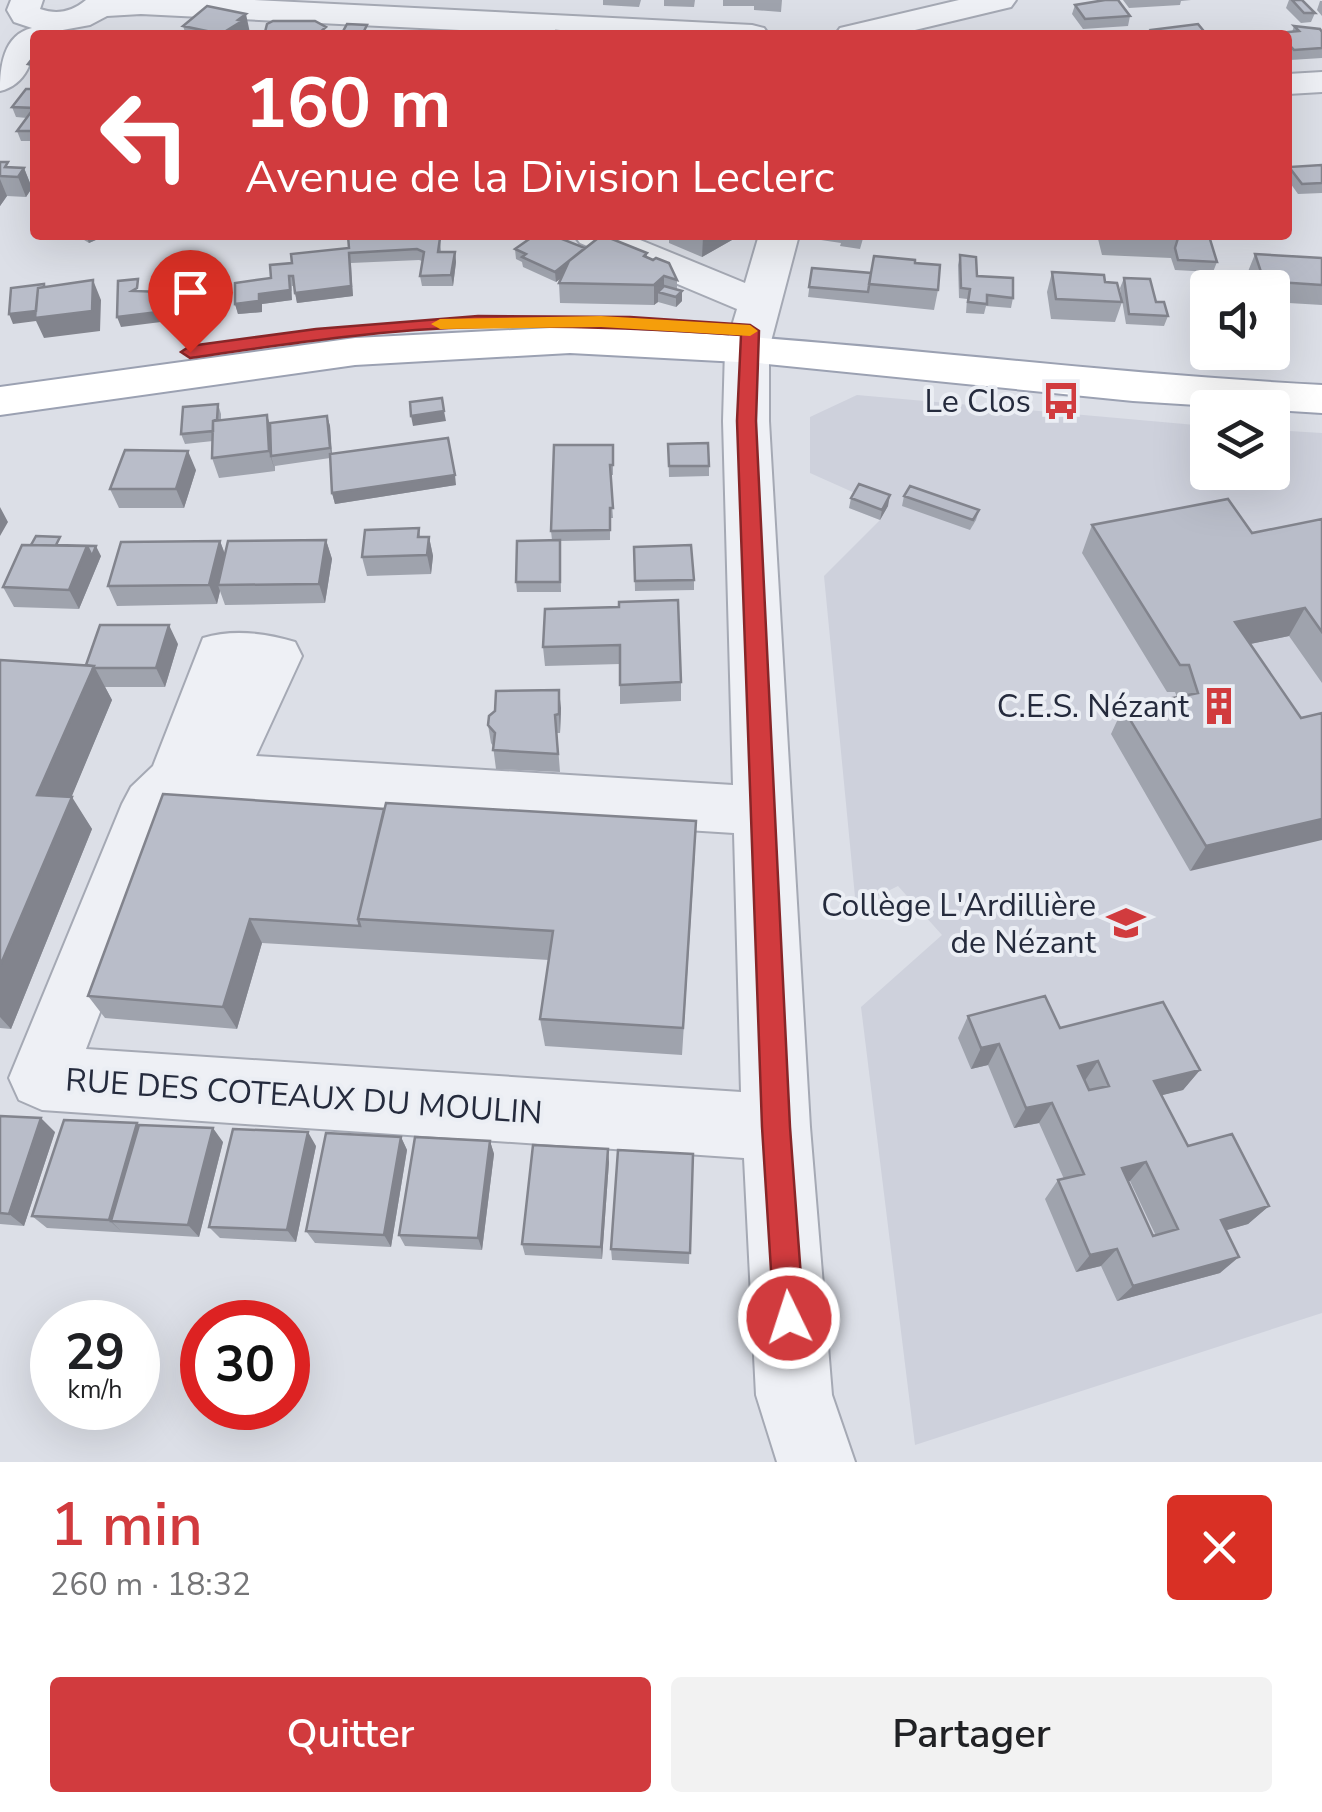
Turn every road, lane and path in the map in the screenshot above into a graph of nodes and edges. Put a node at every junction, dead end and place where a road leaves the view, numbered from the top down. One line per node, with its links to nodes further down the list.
1 (1000, 0): 5 (street)
2 (325, 6): 3 (street); 4 (street)
3 (573, 13): 6 (street)
4 (68, 19)
5 (843, 27)
6 (711, 30)
7 (30, 54): 8 (street)
8 (0, 81)
9 (1322, 82): 10 (street)
10 (1292, 84)
11 (602, 240): 13 (street)
12 (778, 240): 13 (street)
13 (752, 328): 14 (main road); 15 (main road); 16 (main road); 17 (main road); 18 (street)
14 (1322, 379)
15 (0, 380)
16 (1322, 399)
17 (0, 402)
18 (764, 811): 19 (street); 19 (street, RUE DES COTEAUX DU MOULIN)
19 (776, 1127): 20 (street)
20 (805, 1429)

